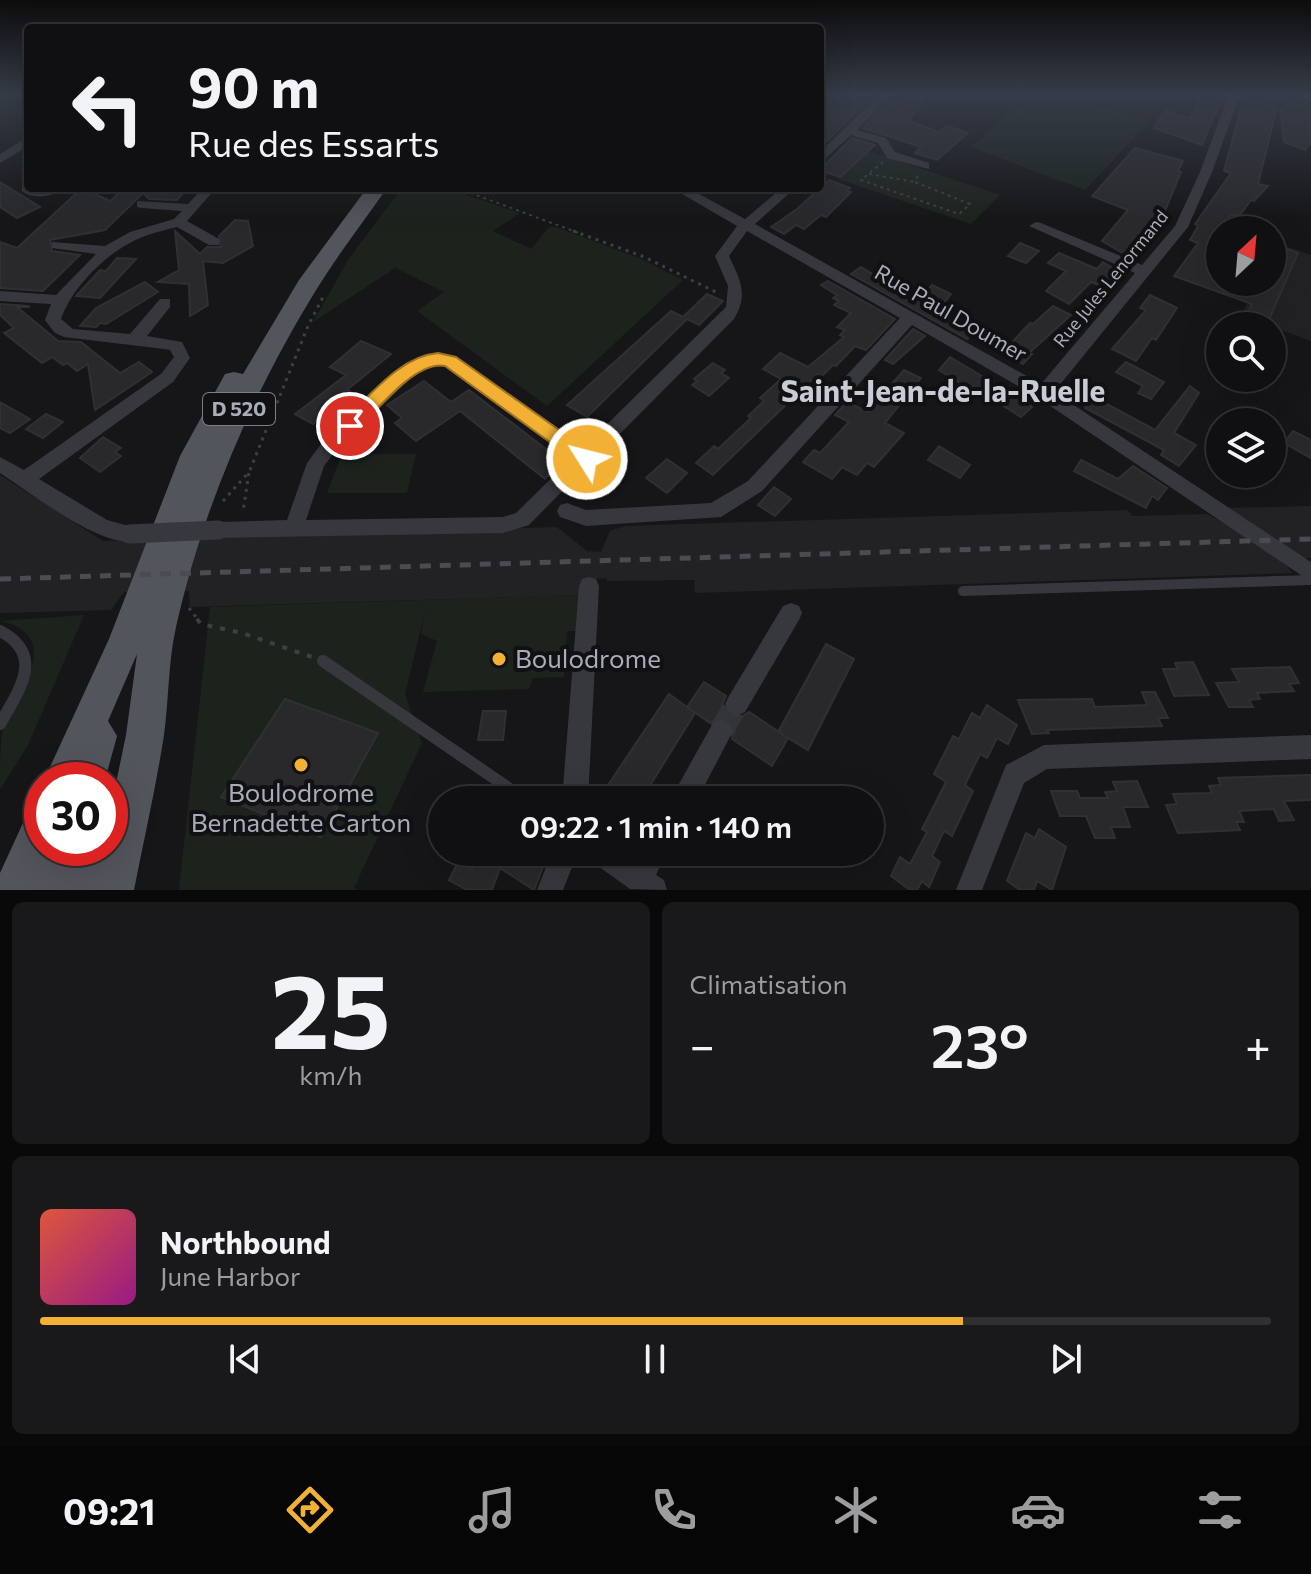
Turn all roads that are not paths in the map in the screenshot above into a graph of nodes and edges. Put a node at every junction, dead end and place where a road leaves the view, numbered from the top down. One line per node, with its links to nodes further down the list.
1 (843, 136): 5 (street)
2 (864, 136): 7 (street)
3 (1220, 136): 21 (street, Rue Jules Lenormand)
4 (24, 144): 6 (street)
5 (824, 151)
6 (0, 159)
7 (922, 169)
8 (206, 192): 14 (street)
9 (359, 192): 39 (main road, D 520)
10 (374, 192): 39 (main road, D 520)
11 (685, 192): 16 (street, Rue Paul Doumer)
12 (785, 192): 16 (street)
13 (142, 204): 14 (street)
14 (191, 208): 15 (street)
15 (179, 222): 18 (street); 20 (street)
16 (747, 226): 25 (street, Rue Paul Doumer); 28 (street)
17 (1036, 226): 21 (street)
18 (214, 242)
19 (57, 245): 20 (street)
20 (107, 251): 23 (street)
21 (1146, 272): 27 (street, Rue Jules Lenormand)
22 (0, 296): 23 (street)
23 (60, 300): 26 (street)
24 (165, 303): 26 (street)
25 (911, 317): 27 (street, Rue Paul Doumer); 31 (street)
26 (136, 338): 30 (street)
27 (1043, 393): 33 (street, Rue Paul Doumer)
28 (587, 459): 32 (street); 32 (street)
29 (0, 464): 30 (street)
30 (25, 479): 32 (street, bridge)
31 (567, 511)
32 (293, 530)
33 (1311, 573)
34 (1311, 580): 36 (lane)
35 (589, 586): 49 (street)
36 (963, 591)
37 (791, 613): 41 (street)
38 (0, 631): 42 (lane)
39 (138, 649): 45 (main road); 46 (main road, D 520); 47 (main road, D 520); 60 (main road)
40 (323, 661): 48 (lane)
41 (737, 704)
42 (0, 724)
43 (721, 731): 50 (street)
44 (1311, 747): 62 (street)
45 (73, 762)
46 (93, 762)
47 (118, 762)
48 (506, 786)
49 (576, 786)
50 (691, 786)
51 (24, 866): 57 (main road)
52 (60, 866): 58 (main road)
53 (94, 866): 59 (main road)
54 (559, 866): 61 (street)
55 (620, 866): 56 (street)
56 (646, 885)
57 (14, 890)
58 (53, 890)
59 (88, 890)
60 (113, 890)
61 (550, 890)
62 (969, 890)

